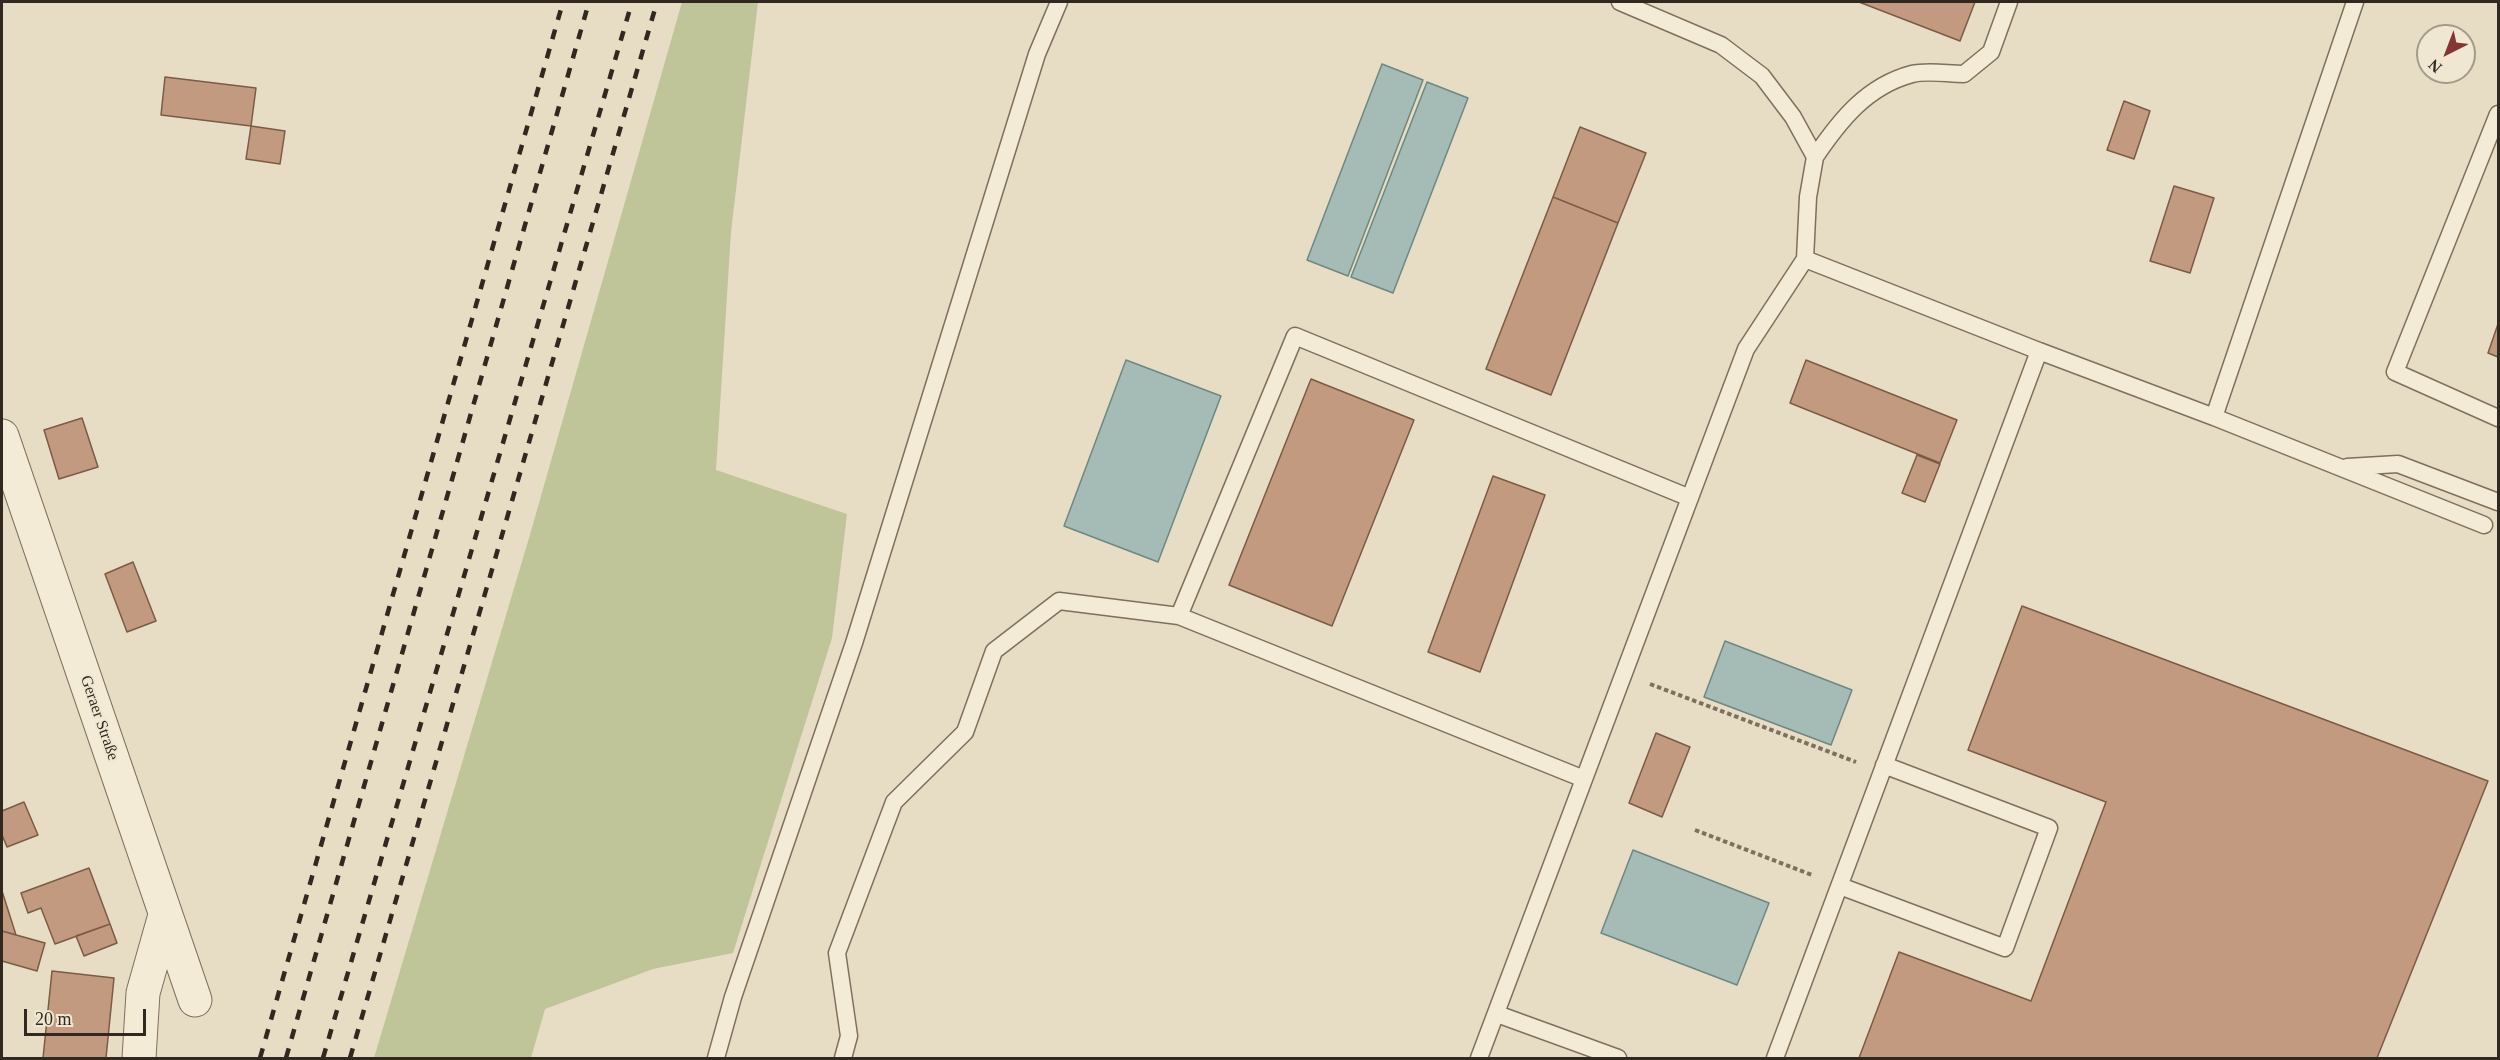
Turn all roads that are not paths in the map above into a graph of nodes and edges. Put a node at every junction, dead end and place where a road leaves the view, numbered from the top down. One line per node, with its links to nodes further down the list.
1 (1059, 2): 24 (lane)
2 (1620, 2): 6 (lane)
3 (2009, 2): 6 (lane)
4 (2355, 2): 9 (lane)
5 (2499, 114): 10 (lane)
6 (1815, 157): 7 (lane)
7 (1805, 259): 8 (lane); 13 (lane)
8 (2039, 351): 9 (lane); 17 (lane)
9 (2214, 417): 12 (lane)
10 (2499, 418)
11 (2, 436): 20 (street, Geraer Straße)
12 (2340, 468): 14 (lane); 15 (lane)
13 (1690, 498): 16 (lane); 18 (lane)
14 (2499, 502)
15 (2484, 525)
16 (1179, 616): 18 (lane); 25 (lane)
17 (1882, 769): 19 (lane); 19 (lane)
18 (1584, 779): 22 (lane)
19 (1840, 886): 28 (lane)
20 (165, 915): 21 (street, Geraer Straße); 23 (street)
21 (195, 1000)
22 (1497, 1014): 26 (lane); 27 (lane)
23 (139, 1059)
24 (716, 1059)
25 (843, 1059)
26 (1479, 1059)
27 (1618, 1059)
28 (1775, 1059)

